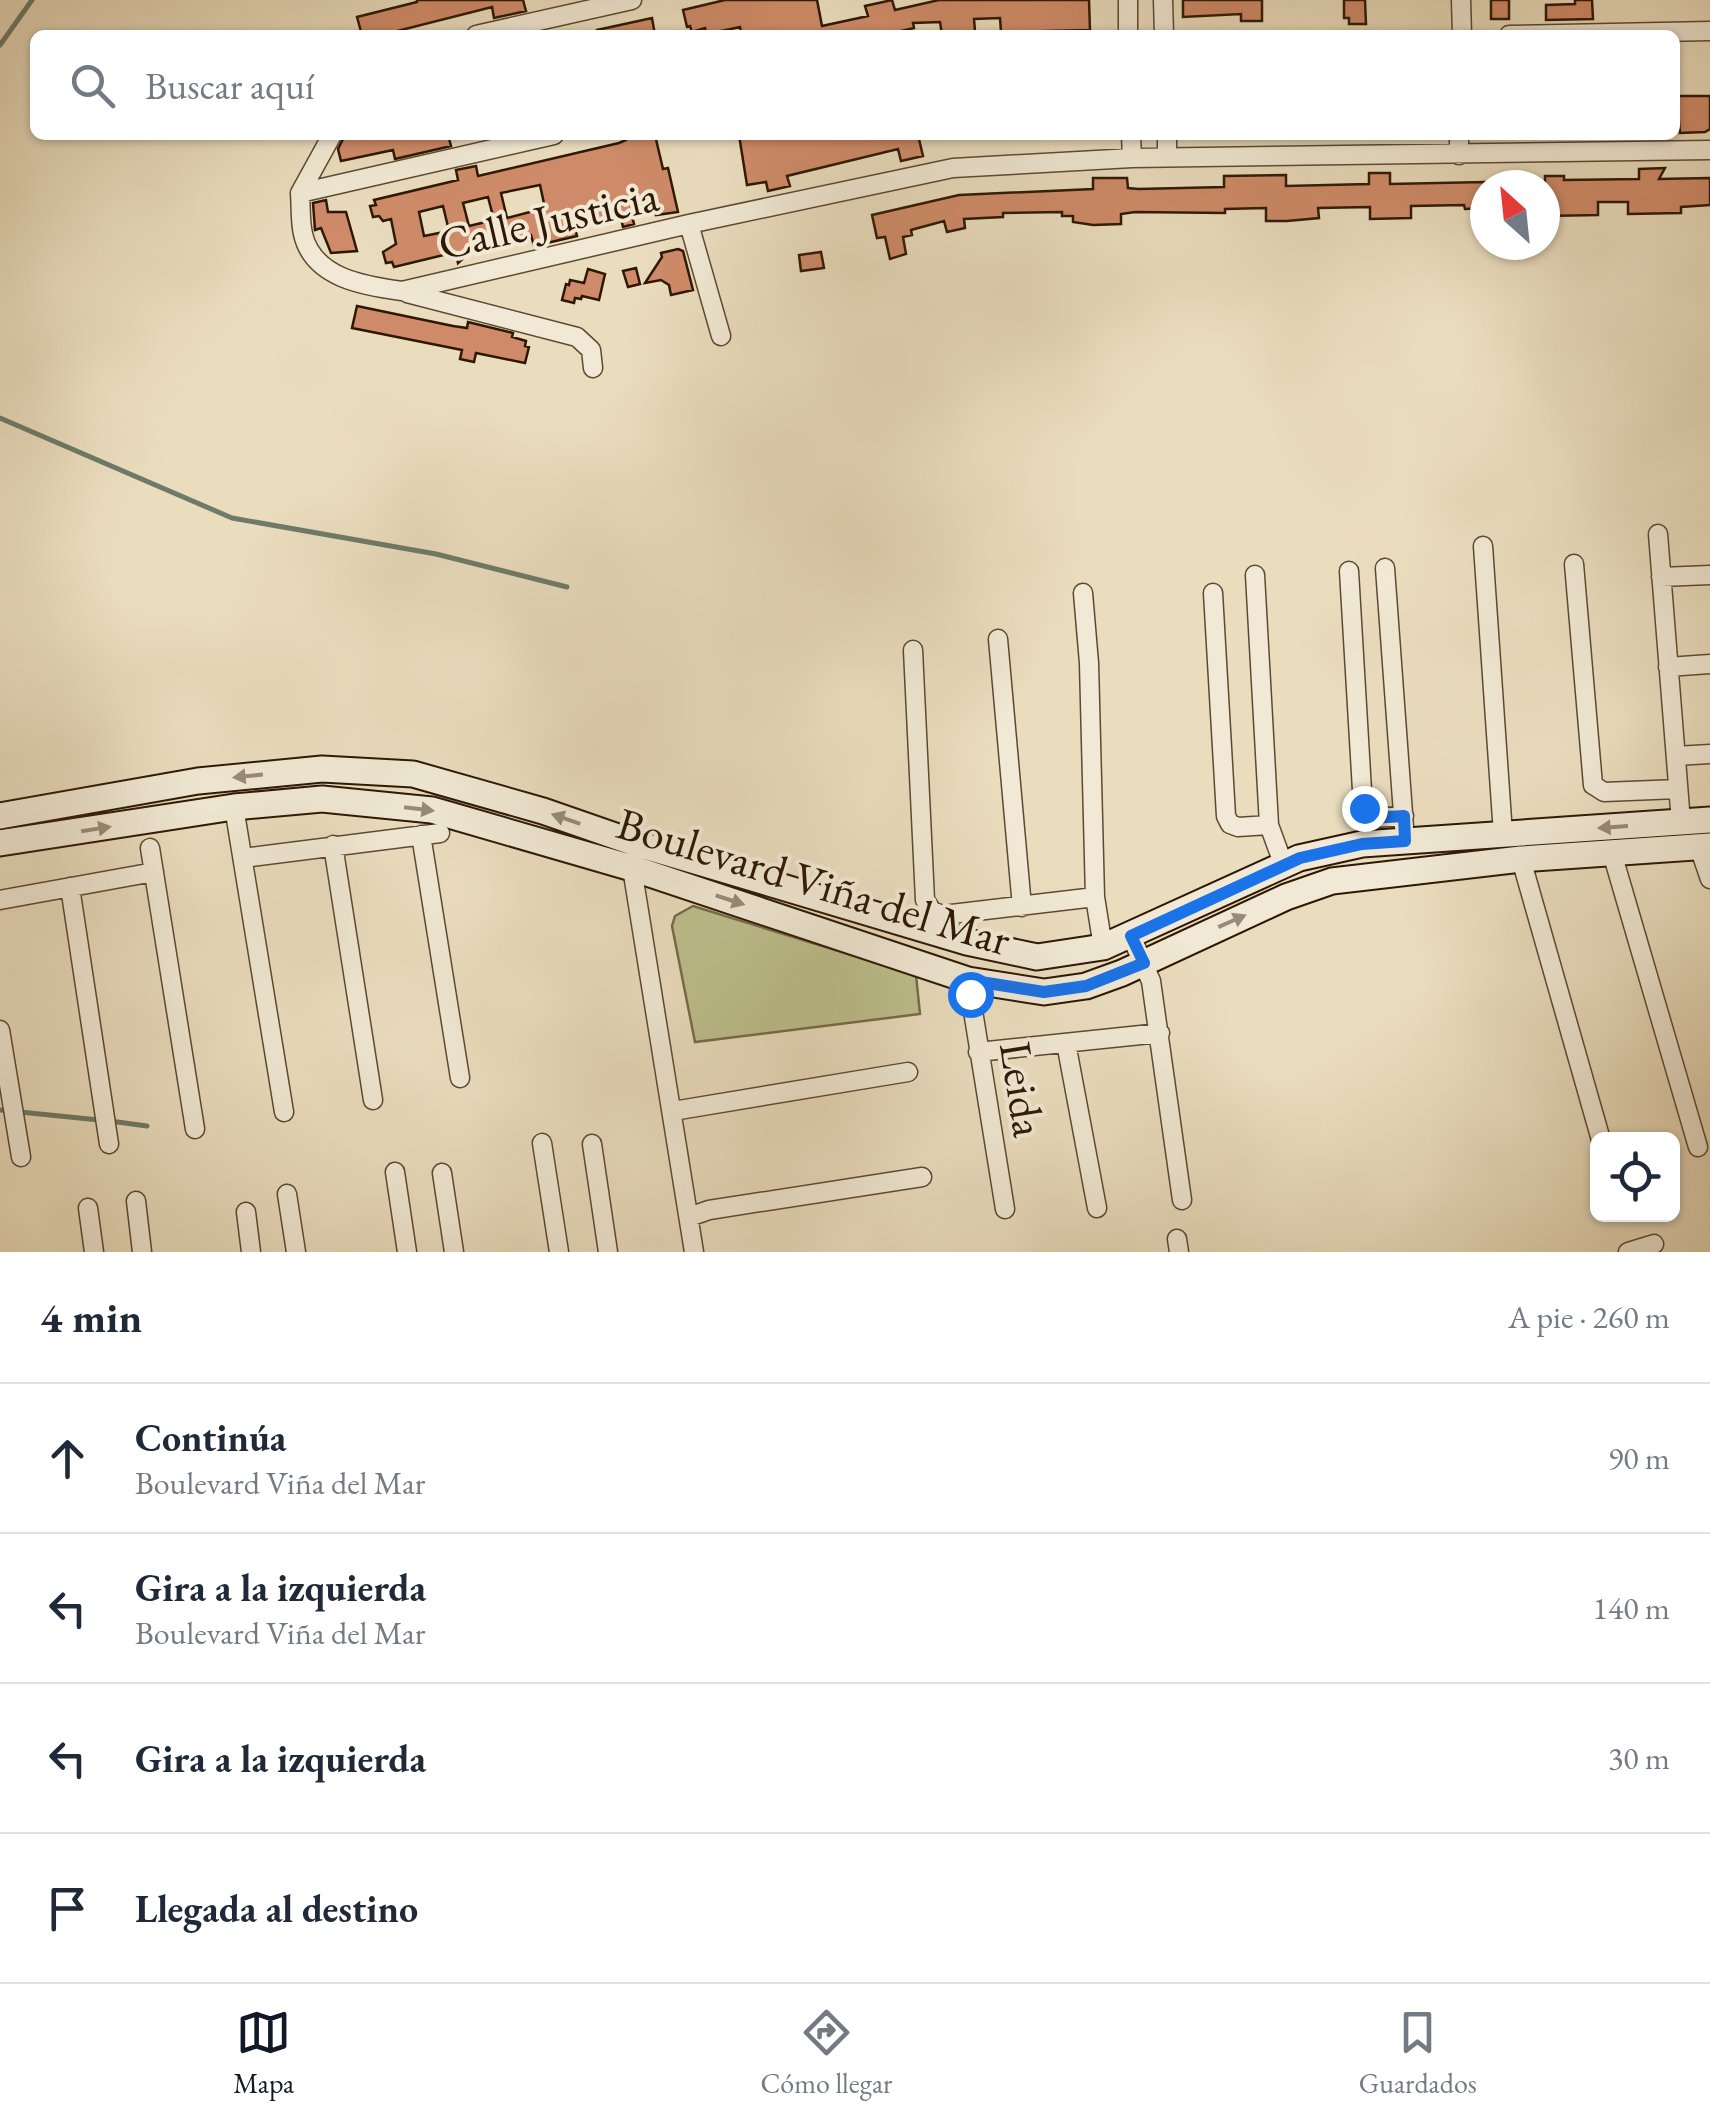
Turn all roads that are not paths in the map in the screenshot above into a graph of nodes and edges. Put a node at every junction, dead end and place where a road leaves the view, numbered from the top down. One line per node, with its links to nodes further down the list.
1 (632, 0): 5 (street)
2 (1128, 0): 6 (street)
3 (1162, 0): 7 (street)
4 (1461, 0): 8 (street)
5 (498, 30)
6 (1128, 30)
7 (1164, 30)
8 (1462, 30)
9 (1710, 30): 10 (street)
10 (1680, 31)
11 (329, 140): 20 (street)
12 (532, 140): 20 (street)
13 (1131, 140): 19 (street)
14 (1166, 140): 18 (street)
15 (1459, 140): 17 (street)
16 (1710, 150): 17 (street, Calle Justicia)
17 (1459, 155): 18 (street, Calle Justicia)
18 (1167, 157): 19 (street, Calle Justicia)
19 (1132, 158): 21 (street, Calle Justicia)
20 (300, 193): 22 (street, Calle Justicia)
21 (689, 224): 22 (street, Calle Justicia); 23 (street)
22 (402, 292): 24 (street)
23 (721, 336)
24 (593, 368)
25 (1658, 534): 32 (street)
26 (1482, 546): 49 (street)
27 (1574, 564): 41 (street)
28 (1385, 568): 48 (street)
29 (1349, 570): 48 (street)
30 (1255, 575): 47 (street)
31 (1710, 575): 32 (street)
32 (1661, 578): 38 (street)
33 (1084, 592): 62 (street)
34 (1213, 593): 47 (street)
35 (998, 639): 64 (street)
36 (913, 650): 64 (street)
37 (1710, 664): 38 (street)
38 (1668, 666): 40 (street)
39 (1710, 754): 40 (street)
40 (1676, 756): 41 (street)
41 (1678, 789): 46 (street)
42 (234, 807): 50 (street, Boulevard Viña del Mar, one-way to 42); 55 (street, Boulevard Viña del Mar, one-way to 55); 56 (street)
43 (30, 812): 44 (street, Boulevard Viña del Mar); 50 (street); 55 (street, Boulevard Viña del Mar, one-way to 43)
44 (0, 816)
45 (1710, 820): 46 (street, Boulevard Viña del Mar)
46 (1681, 822): 49 (street, Boulevard Viña del Mar, one-way to 49)
47 (1269, 825): 59 (street)
48 (1404, 828): 49 (street, Boulevard Viña del Mar); 59 (street, Boulevard Viña del Mar)
49 (1504, 834)
50 (34, 839): 51 (street, Boulevard Viña del Mar)
51 (0, 843)
52 (332, 845): 56 (street); 74 (street); 75 (street)
53 (150, 848): 60 (street)
54 (1612, 853): 57 (street, Boulevard Viña del Mar); 58 (street, Boulevard Viña del Mar); 83 (street)
55 (635, 856): 66 (street, Boulevard Viña del Mar); 68 (street, Boulevard Viña del Mar, one-way to 68); 76 (street)
56 (242, 858): 77 (street)
57 (1706, 858)
58 (1521, 859): 67 (street, Boulevard Viña del Mar, one-way to 58); 79 (street)
59 (1284, 866): 65 (street, Boulevard Viña del Mar)
60 (154, 872): 61 (street); 78 (street)
61 (70, 887): 63 (street); 81 (street)
62 (1095, 897): 64 (street); 66 (street)
63 (0, 900)
64 (1022, 907)
65 (1131, 936): 66 (street, Boulevard Viña del Mar); 67 (street)
66 (1104, 947)
67 (1144, 963): 68 (street, Boulevard Viña del Mar); 70 (street)
68 (968, 980): 72 (street, Leida)
69 (0, 1030): 84 (street)
70 (1160, 1033): 71 (street); 90 (street)
71 (1066, 1043): 72 (street); 92 (street)
72 (978, 1052): 93 (street, Leida)
73 (908, 1072): 76 (street)
74 (460, 1078)
75 (373, 1100)
76 (673, 1111): 95 (street)
77 (284, 1112)
78 (195, 1129)
79 (1599, 1132)
80 (542, 1143): 103 (street)
81 (108, 1144)
82 (592, 1144): 104 (street)
83 (1698, 1147)
84 (21, 1157)
85 (395, 1172): 101 (street)
86 (442, 1174): 102 (street)
87 (922, 1177): 95 (street)
88 (288, 1194): 100 (street)
89 (136, 1200): 98 (street)
90 (1182, 1200)
91 (88, 1208): 97 (street)
92 (1097, 1208)
93 (1005, 1209)
94 (246, 1212): 99 (street)
95 (689, 1217): 105 (street)
96 (1654, 1244): 106 (street)
97 (94, 1252)
98 (142, 1252)
99 (251, 1252)
100 (296, 1252)
101 (408, 1252)
102 (454, 1252)
103 (559, 1252)
104 (608, 1252)
105 (694, 1252)
106 (1628, 1252)

